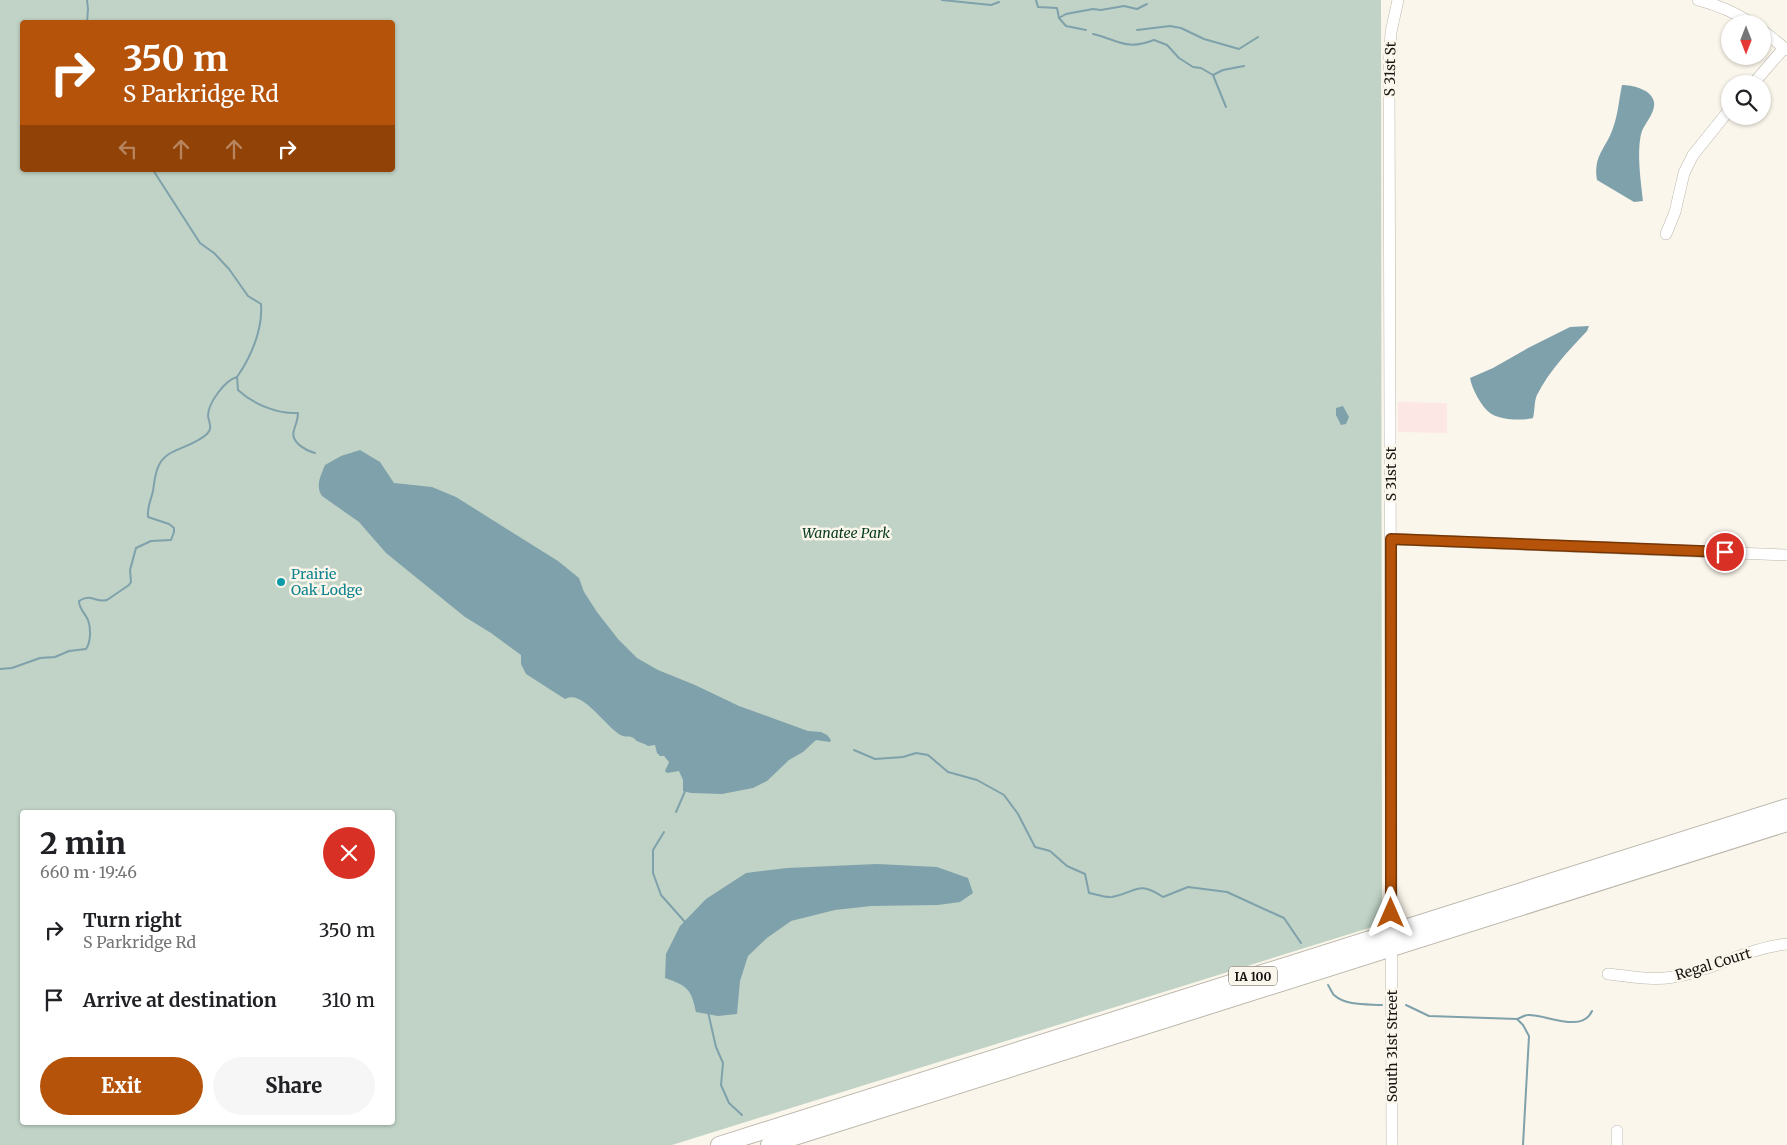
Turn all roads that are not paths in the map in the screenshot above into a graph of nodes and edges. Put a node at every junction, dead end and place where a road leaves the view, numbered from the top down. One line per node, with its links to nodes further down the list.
1 (1398, 0): 9 (street, S 31st St)
2 (1698, 0): 3 (street)
3 (1735, 15)
4 (1771, 37): 5 (street)
5 (1786, 49): 6 (street)
6 (1761, 75)
7 (1721, 120): 8 (street)
8 (1666, 234)
9 (1391, 539): 10 (street); 13 (street, S 31st St)
10 (1787, 555)
11 (1787, 807): 13 (highway, IA 100)
12 (1787, 823): 13 (highway, IA 100)
13 (1391, 940): 17 (highway, IA 100); 18 (highway, IA 100); 19 (street, South 31st Street)
14 (1787, 944): 15 (street, Regal Court)
15 (1608, 974)
16 (1618, 1131): 20 (street)
17 (719, 1145)
18 (769, 1145)
19 (1392, 1145)
20 (1618, 1145)

